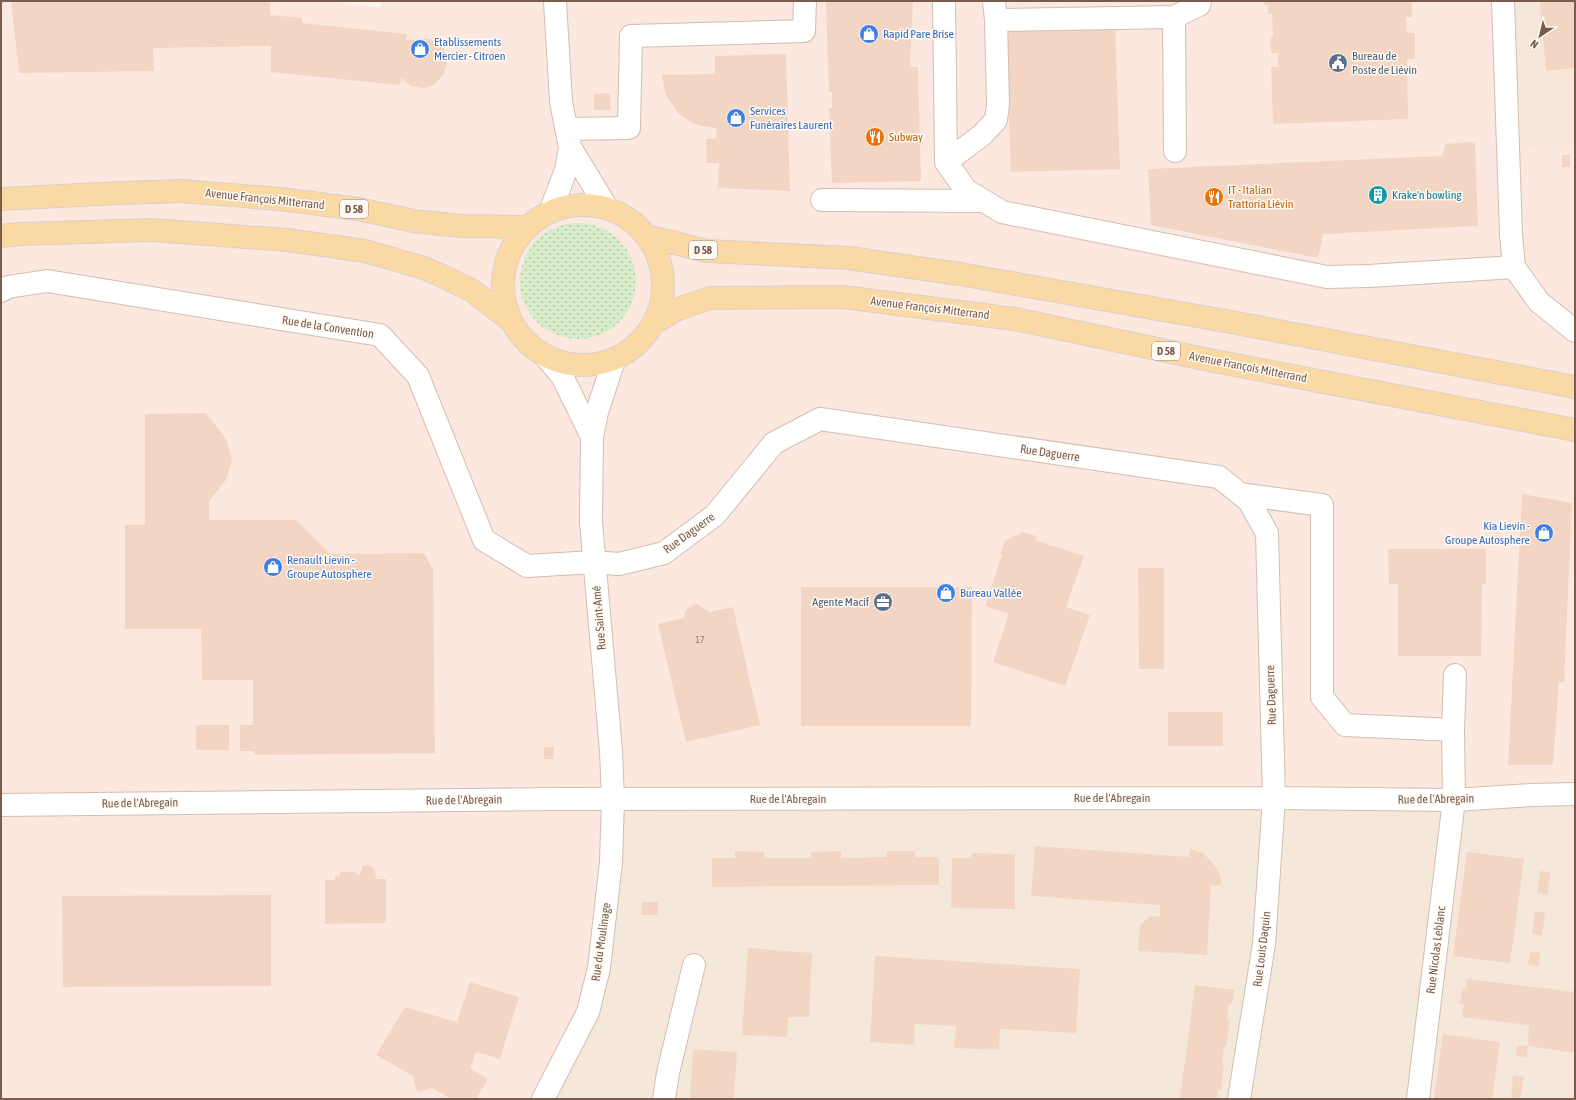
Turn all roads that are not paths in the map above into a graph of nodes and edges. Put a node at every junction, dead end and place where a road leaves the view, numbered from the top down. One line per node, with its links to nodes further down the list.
1 (555, 1): 8 (street)
2 (805, 1): 8 (street)
3 (944, 1): 10 (street)
4 (1200, 1): 7 (street)
5 (1503, 1): 19 (street)
6 (995, 11): 7 (street); 10 (street)
7 (1174, 17): 9 (street)
8 (568, 138): 14 (street); 15 (street)
9 (1175, 151)
10 (946, 162): 13 (street)
11 (1, 199): 16 (main road, Avenue François Mitterrand / D 58)
12 (822, 200): 13 (street)
13 (983, 201): 19 (street)
14 (607, 208): 15 (main road); 18 (main road)
15 (550, 212): 16 (main road)
16 (527, 228): 21 (main road)
17 (1, 236): 21 (main road)
18 (647, 236): 22 (main road); 26 (main road, D 58)
19 (1514, 266): 23 (street)
20 (1, 291): 30 (street, Rue de la Convention)
21 (510, 318): 24 (main road)
22 (655, 322): 25 (main road); 27 (main road, Avenue François Mitterrand / D 58)
23 (1572, 322)
24 (546, 357): 25 (main road); 28 (street)
25 (614, 360): 28 (street, Rue Saint-Amé)
26 (1575, 388)
27 (1575, 430)
28 (592, 437): 30 (street, Rue Saint-Amé)
29 (1240, 494): 30 (street, Rue Daguerre); 32 (street); 34 (street, Rue Daguerre)
30 (594, 562): 35 (street, Rue Saint-Amé)
31 (1455, 675): 32 (street, Rue Nicolas Leblanc)
32 (1453, 730): 36 (street, Rue Nicolas Leblanc)
33 (1575, 794): 36 (street, Rue de l'Abregain)
34 (1274, 798): 35 (street, Rue de l'Abregain); 36 (street, Rue de l'Abregain); 41 (street, Rue Louis Daquin)
35 (613, 799): 37 (street, Rue de l'Abregain); 39 (street, Rue du Moulinage)
36 (1454, 800): 42 (street, Rue Nicolas Leblanc)
37 (1, 804)
38 (694, 965): 40 (street)
39 (544, 1099)
40 (664, 1099)
41 (1239, 1099)
42 (1418, 1099)

